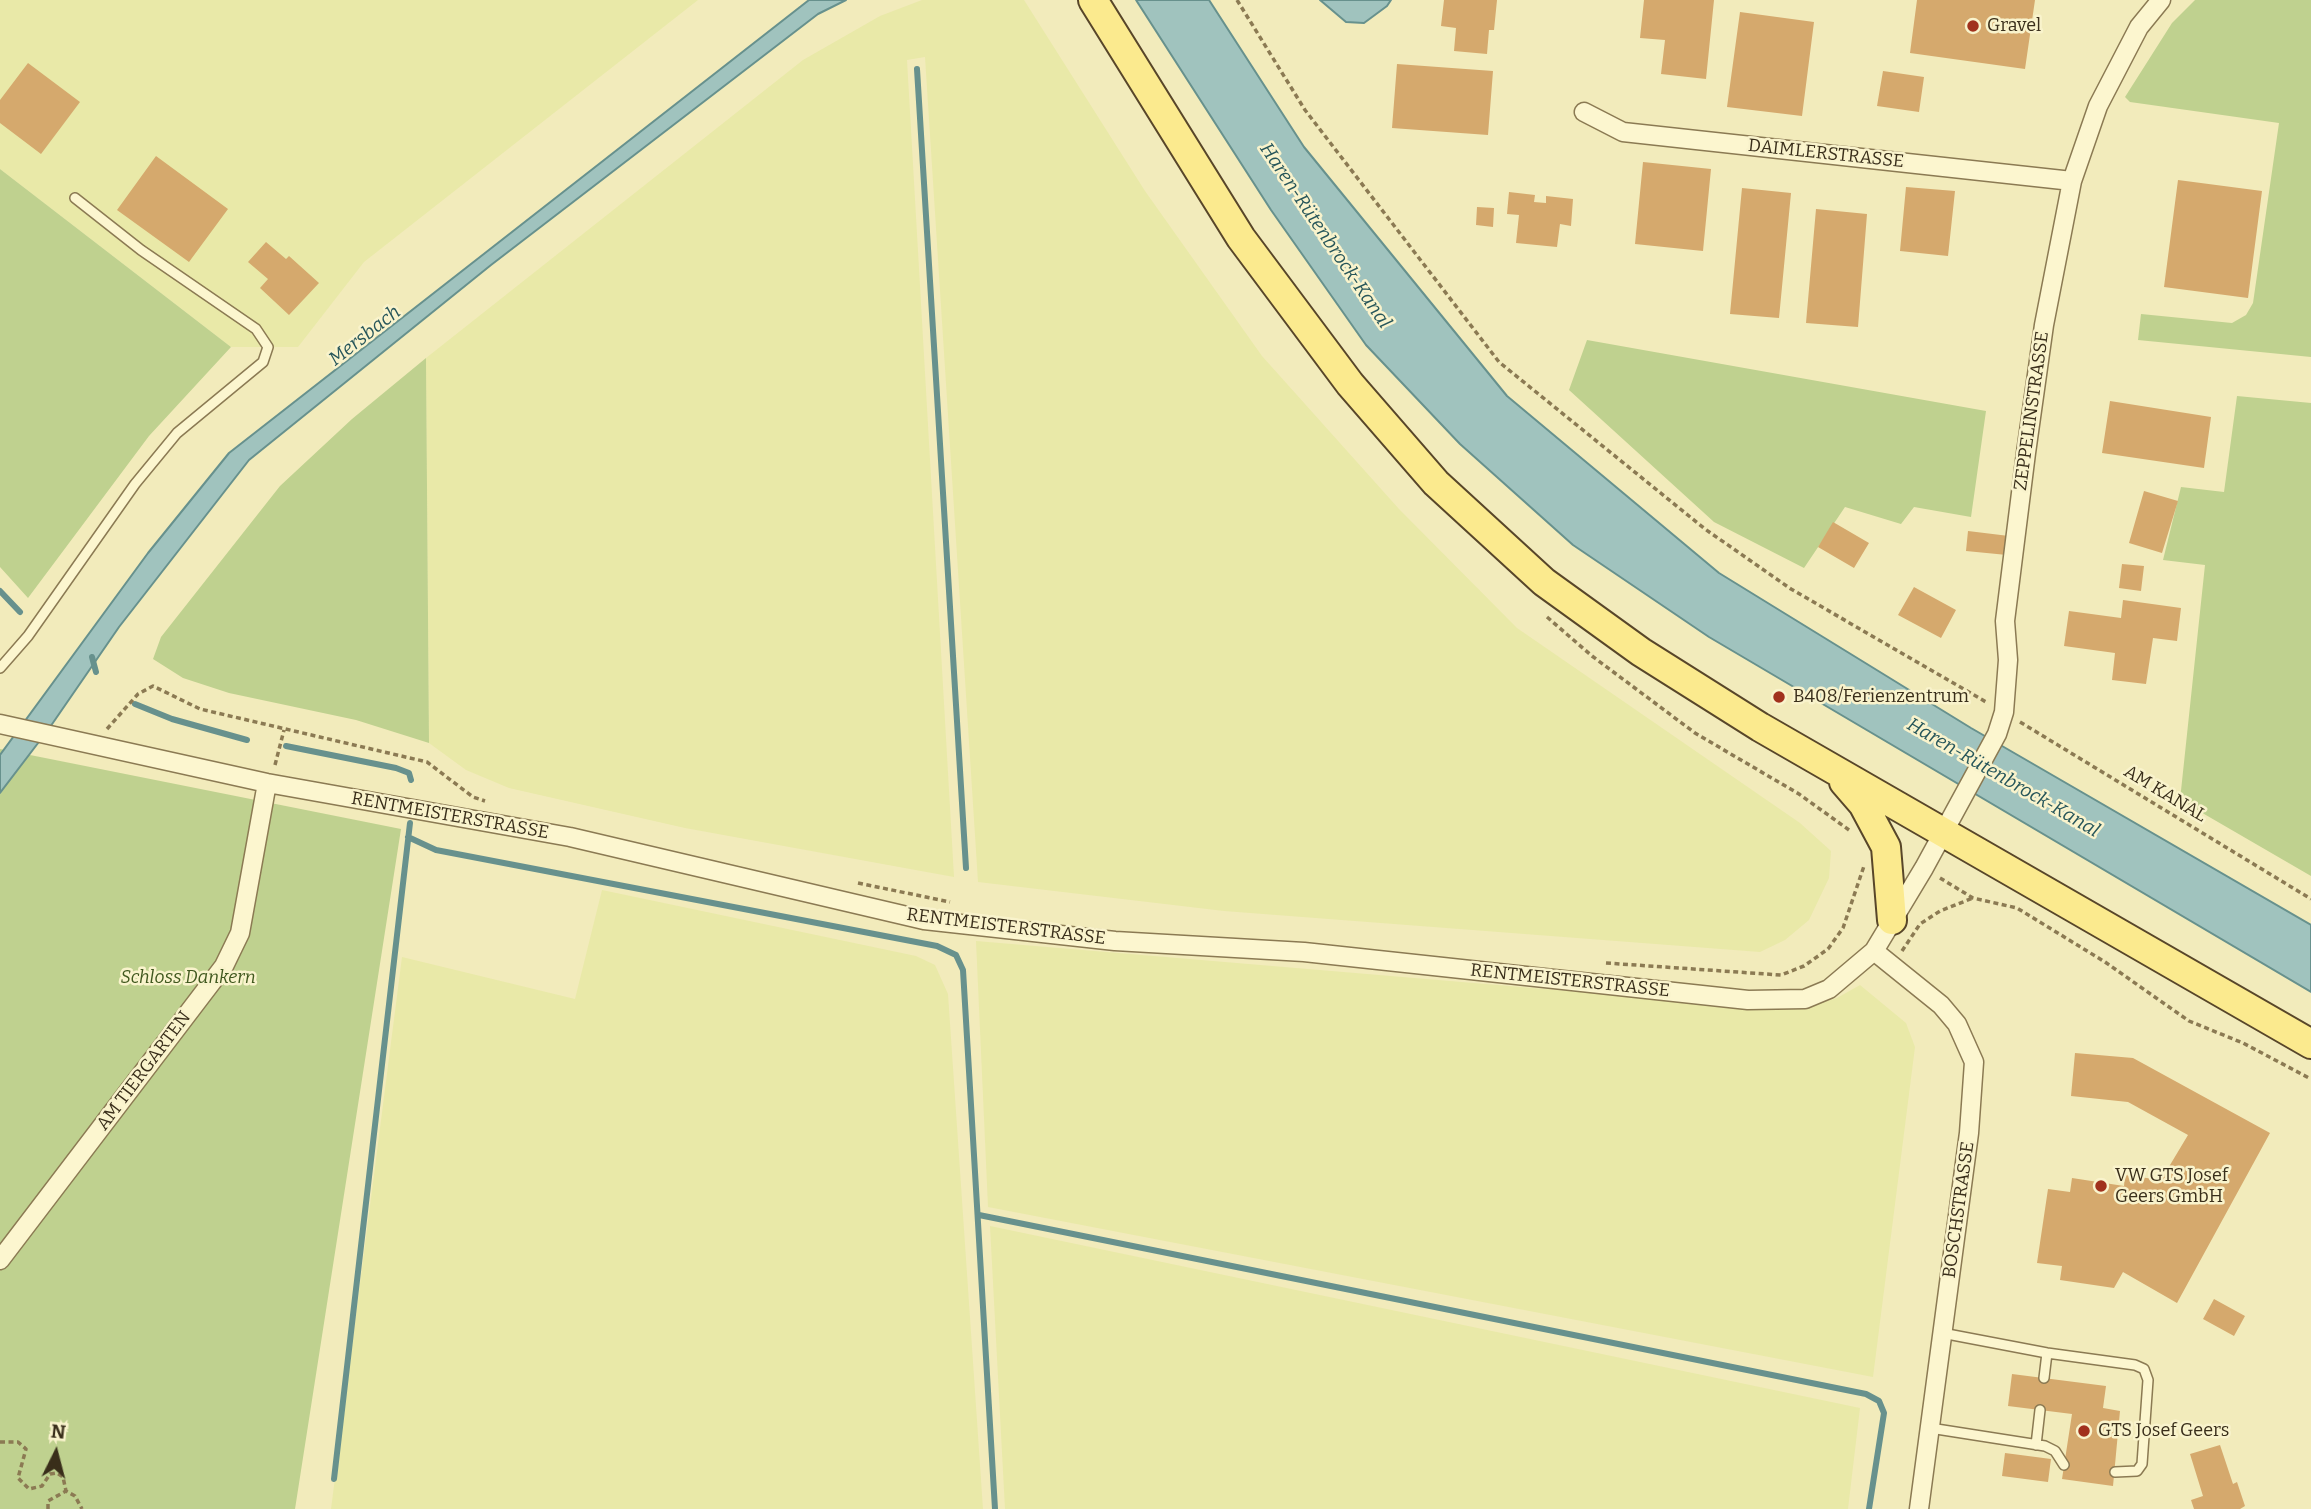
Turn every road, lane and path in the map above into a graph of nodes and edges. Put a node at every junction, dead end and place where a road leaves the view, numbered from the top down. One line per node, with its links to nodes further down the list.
1 (1093, 0): 12 (main road)
2 (1237, 0): 8 (path, AM KANAL)
3 (2161, 0): 5 (street, ZEPPELINSTRASSE)
4 (1584, 112): 5 (street, DAIMLERSTRASSE)
5 (2072, 181): 8 (street, ZEPPELINSTRASSE)
6 (75, 198): 7 (lane)
7 (0, 668)
8 (2004, 712): 15 (street, ZEPPELINSTRASSE); 19 (path, AM KANAL)
9 (6, 726): 11 (street, RENTMEISTERSTRASSE)
10 (284, 730): 11 (path); 13 (path); 14 (path)
11 (94, 744): 13 (street, RENTMEISTERSTRASSE)
12 (1833, 769): 15 (main road); 21 (main road)
13 (267, 783): 22 (street, RENTMEISTERSTRASSE); 26 (street, AM TIERGARTEN)
14 (494, 803)
15 (1944, 832): 17 (street, RENTMEISTERSTRASSE); 24 (main road)
16 (1865, 863): 23 (path)
17 (1924, 868): 21 (street, RENTMEISTERSTRASSE); 25 (path)
18 (853, 882): 20 (path)
19 (2311, 899)
20 (952, 902)
21 (1892, 920): 22 (street, RENTMEISTERSTRASSE)
22 (1874, 951): 27 (street, BOSCHSTRASSE)
23 (1592, 962)
24 (2311, 1044)
25 (2311, 1079)
26 (0, 1260)
27 (1942, 1333): 28 (lane); 31 (street, BOSCHSTRASSE)
28 (2046, 1353): 29 (lane); 35 (lane)
29 (2044, 1378)
30 (2040, 1410): 33 (lane)
31 (1930, 1428): 33 (lane); 39 (street, BOSCHSTRASSE)
32 (0, 1442): 36 (path)
33 (2036, 1445): 34 (lane)
34 (2064, 1465)
35 (2115, 1472)
36 (66, 1490): 37 (path); 38 (path)
37 (48, 1509)
38 (82, 1509)
39 (1919, 1509)

